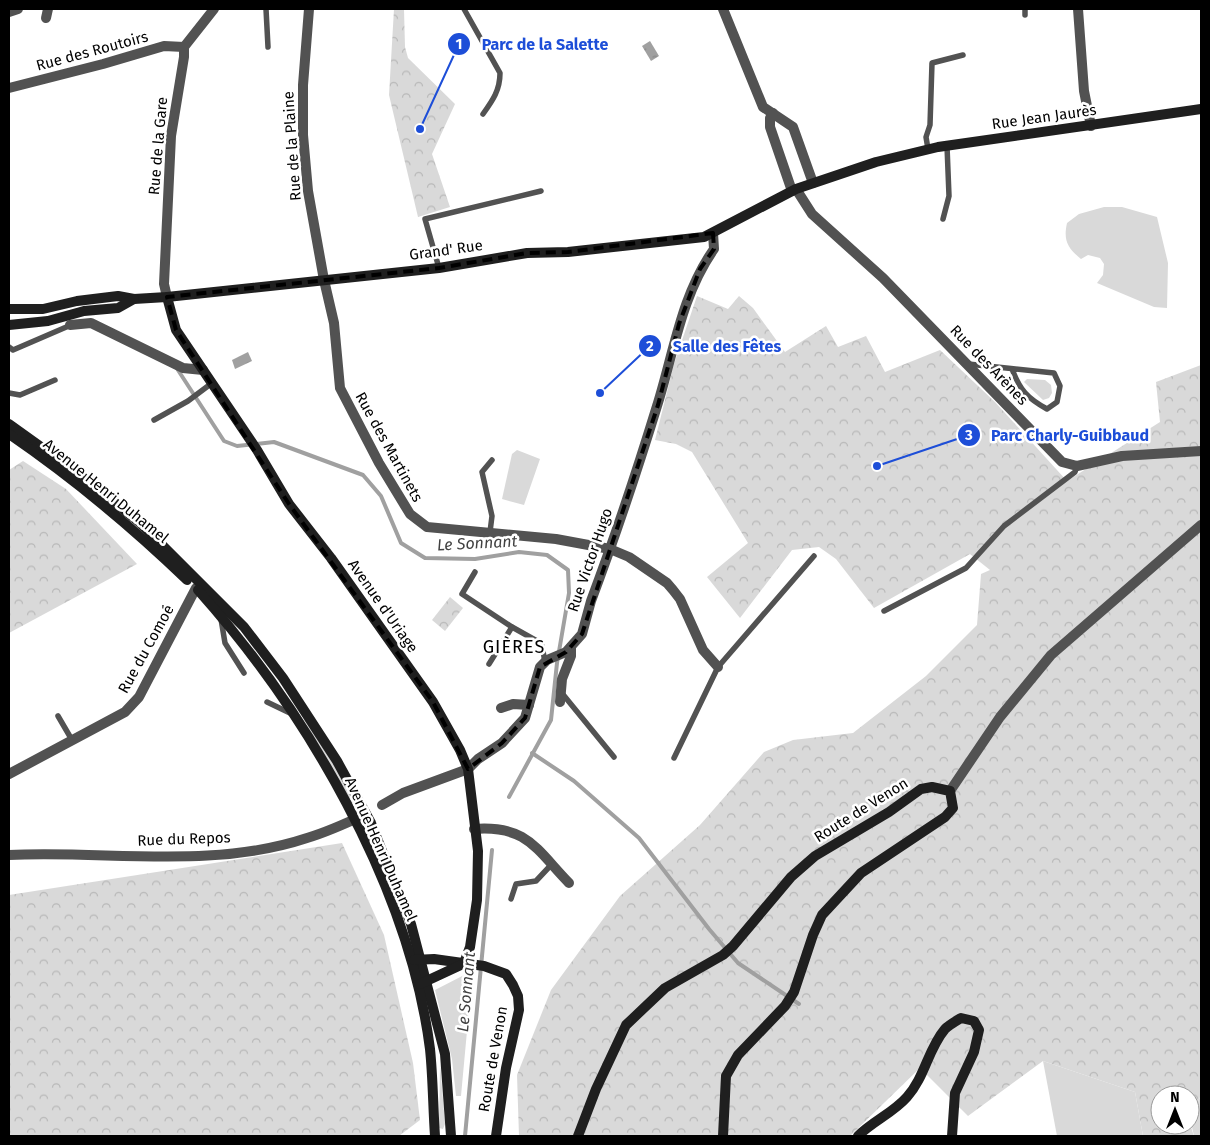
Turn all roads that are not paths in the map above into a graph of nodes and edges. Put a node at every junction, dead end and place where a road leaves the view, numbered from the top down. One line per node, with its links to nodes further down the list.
1 (18, 9): 8 (street)
2 (214, 9): 9 (street)
3 (266, 9): 10 (lane)
4 (309, 9): 25 (street, Rue de la Plaine)
5 (464, 9): 15 (lane)
6 (723, 9): 14 (street)
7 (1078, 9): 16 (street)
8 (9, 12)
9 (184, 47): 12 (street, Rue des Routoirs); 26 (street, Rue de la Gare)
10 (268, 47)
11 (963, 55): 18 (lane)
12 (9, 88)
13 (1201, 109): 16 (main road, Rue Jean Jaurès)
14 (773, 113): 19 (street); 20 (street, Rue des Arènes)
15 (483, 114)
16 (1091, 126): 17 (main road, Rue Jean Jaurès)
17 (947, 146): 18 (main road, Rue Jean Jaurès); 22 (lane)
18 (928, 149): 19 (main road, Rue Jean Jaurès)
19 (812, 183): 20 (main road, Grand' Rue)
20 (794, 190): 23 (main road, Grand' Rue); 33 (street, Rue des Arènes)
21 (540, 191): 24 (lane)
22 (943, 219)
23 (713, 234): 24 (main road, Grand' Rue); 47 (street, Rue Victor Hugo)
24 (439, 268): 25 (main road, Grand' Rue)
25 (324, 280): 26 (main road, Grand' Rue); 46 (street, Rue des Martinets)
26 (167, 297): 27 (main road, Grand' Rue); 35 (main road, Avenue d'Uriage)
27 (134, 299): 28 (main road, Grand' Rue); 29 (main road, Grand' Rue)
28 (9, 309)
29 (78, 312): 30 (main road, Grand' Rue); 31 (lane)
30 (9, 325)
31 (70, 325): 32 (lane); 35 (street)
32 (9, 347)
33 (968, 364): 34 (lane); 44 (street, Rue des Arènes)
34 (1012, 368): 34 (lane)
35 (203, 370): 37 (main road, Avenue d'Uriage)
36 (55, 380): 38 (lane)
37 (212, 383): 39 (lane); 68 (main road, Avenue d'Uriage)
38 (9, 393)
39 (154, 420)
40 (9, 424): 72 (main road, Avenue Henri Duhamel)
41 (9, 434): 50 (main road, Avenue Henri Duhamel)
42 (1201, 451): 44 (street)
43 (492, 460): 46 (lane)
44 (1077, 466): 51 (lane)
45 (1201, 524): 70 (street)
46 (490, 532): 47 (street, Rue des Martinets)
47 (610, 549): 54 (street, Rue Victor Hugo); 57 (street, Rue des Martinets)
48 (814, 556): 57 (lane)
49 (475, 572): 53 (lane)
50 (196, 588): 52 (main road, Avenue Henri Duhamel); 65 (street, Rue du Comoé)
51 (884, 611)
52 (220, 615): 58 (lane); 63 (main road, Avenue Henri Duhamel)
53 (512, 628): 55 (lane); 56 (lane)
54 (568, 650): 55 (street); 59 (street, Rue Victor Hugo)
55 (546, 661): 61 (street)
56 (489, 664)
57 (718, 668): 67 (lane)
58 (244, 673)
59 (560, 697): 66 (lane)
60 (267, 702): 63 (lane)
61 (528, 705): 62 (street); 68 (street)
62 (501, 708)
63 (295, 714): 73 (main road, Avenue Henri Duhamel)
64 (58, 716): 65 (lane)
65 (72, 740): 69 (street, Rue du Comoé)
66 (614, 758)
67 (674, 758)
68 (468, 769): 71 (street); 74 (main road, Avenue d'Uriage)
69 (9, 774)
70 (950, 790): 85 (main road, Route de Venon); 86 (main road)
71 (382, 805)
72 (366, 814): 73 (street, Rue du Repos); 79 (main road, Avenue Henri Duhamel)
73 (354, 819): 75 (street, Rue du Repos); 79 (main road, Avenue Henri Duhamel)
74 (474, 829): 76 (street); 80 (main road, Avenue d'Uriage)
75 (9, 855)
76 (551, 865): 77 (street); 78 (lane)
77 (569, 883)
78 (511, 899)
79 (415, 960): 80 (main road, Route de Venon); 81 (main road, Avenue Henri Duhamel)
80 (464, 964): 81 (main road, Route de Venon); 84 (main road, Route de Venon)
81 (421, 983): 82 (main road, Avenue Henri Duhamel); 83 (main road)
82 (435, 1136)
83 (451, 1136)
84 (496, 1136)
85 (578, 1136)
86 (723, 1136)
87 (858, 1136): 88 (main road)
88 (952, 1136)

